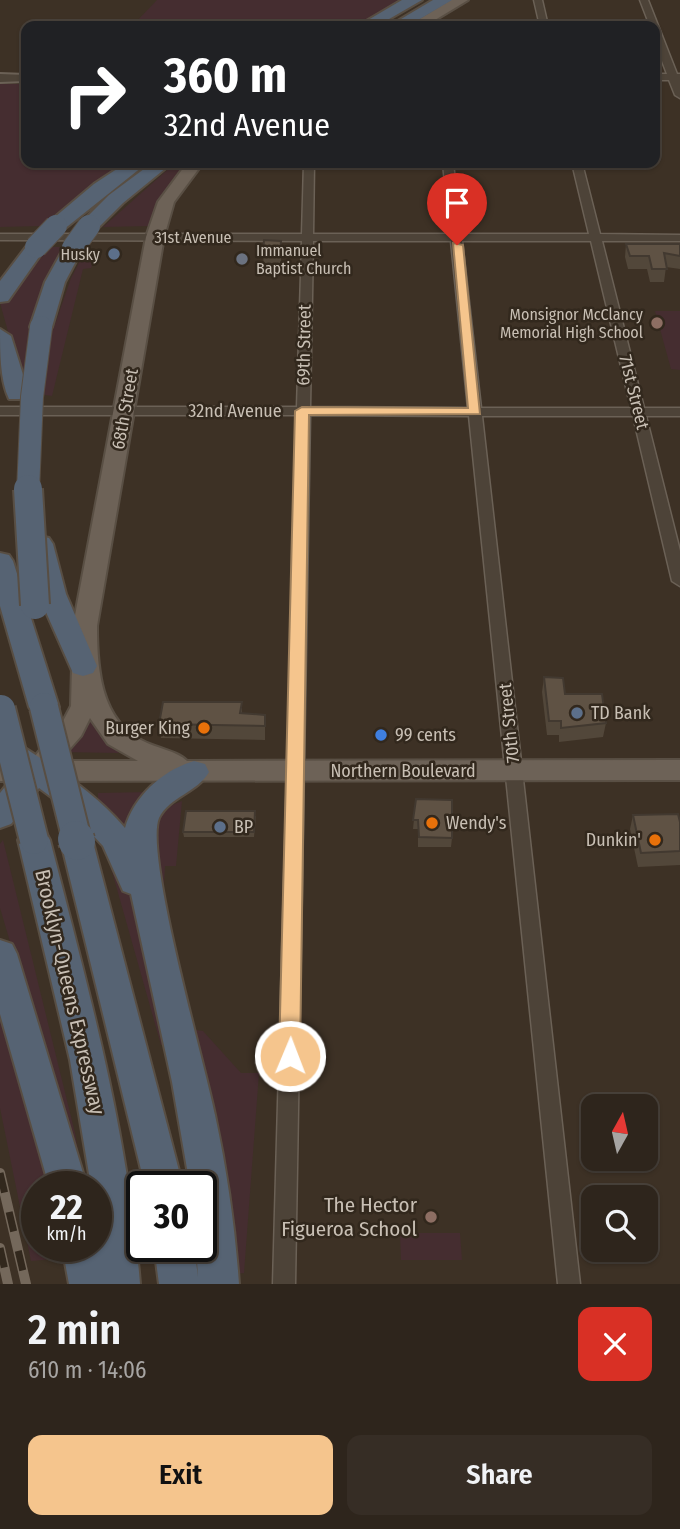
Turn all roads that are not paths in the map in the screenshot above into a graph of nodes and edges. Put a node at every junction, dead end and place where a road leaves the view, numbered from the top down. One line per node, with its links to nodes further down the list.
1 (414, 0): 7 (highway)
2 (444, 0): 9 (highway)
3 (461, 0): 6 (main road)
4 (538, 0): 10 (street)
5 (644, 0): 11 (street)
6 (433, 14): 8 (highway)
7 (375, 21)
8 (403, 21)
9 (406, 21)
10 (543, 21)
11 (652, 21)
12 (660, 40): 13 (street)
13 (677, 77): 16 (street)
14 (0, 78): 15 (street)
15 (21, 78)
16 (680, 95)
17 (131, 168): 29 (highway, bridge)
18 (157, 168): 37 (highway, bridge)
19 (191, 168): 24 (main road, 68th Street)
20 (309, 168): 25 (street, 69th Street)
21 (449, 168): 26 (street, 70th Street)
22 (578, 168): 27 (street, 71st Street)
23 (0, 237): 24 (street, 31st Avenue)
24 (155, 237): 25 (street, 31st Avenue); 32 (main road, 68th Street)
25 (307, 237): 26 (street, 31st Avenue); 33 (street, 69th Street)
26 (456, 237): 27 (street, 31st Avenue); 34 (street, 70th Street)
27 (596, 237): 28 (street, 31st Avenue); 35 (street, 71st Street)
28 (680, 238)
29 (4, 289)
30 (0, 336): 31 (highway)
31 (13, 410): 32 (street, 32nd Avenue); 37 (highway)
32 (125, 411): 33 (street, 32nd Avenue); 40 (main road, 68th Street)
33 (302, 411): 34 (street, 32nd Avenue); 49 (street, 69th Street)
34 (475, 412): 35 (street, 32nd Avenue); 47 (street, 70th Street)
35 (639, 412): 36 (street, 32nd Avenue); 39 (street, 71st Street)
36 (680, 412)
37 (27, 461): 40 (highway); 42 (highway, bridge)
38 (0, 561): 42 (highway)
39 (680, 581)
40 (83, 666): 46 (main road, 68th Street); 48 (main road)
41 (1, 706): 55 (highway, Brooklyn-Queens Expressway, bridge)
42 (44, 707): 54 (highway, bridge)
43 (0, 747): 46 (highway)
44 (680, 770): 47 (main road, Northern Boulevard)
45 (0, 771): 46 (main road, Northern Boulevard)
46 (34, 771): 48 (main road, Northern Boulevard); 50 (highway); 51 (highway)
47 (514, 771): 49 (main road, Northern Boulevard); 58 (street, 70th Street)
48 (194, 772): 49 (main road, Northern Boulevard); 51 (highway)
49 (294, 772): 57 (street, 69th Street)
50 (0, 816)
51 (152, 927): 56 (highway)
52 (0, 954): 53 (highway)
53 (64, 1171)
54 (160, 1171)
55 (99, 1265)
56 (219, 1284)
57 (284, 1284)
58 (569, 1284)

